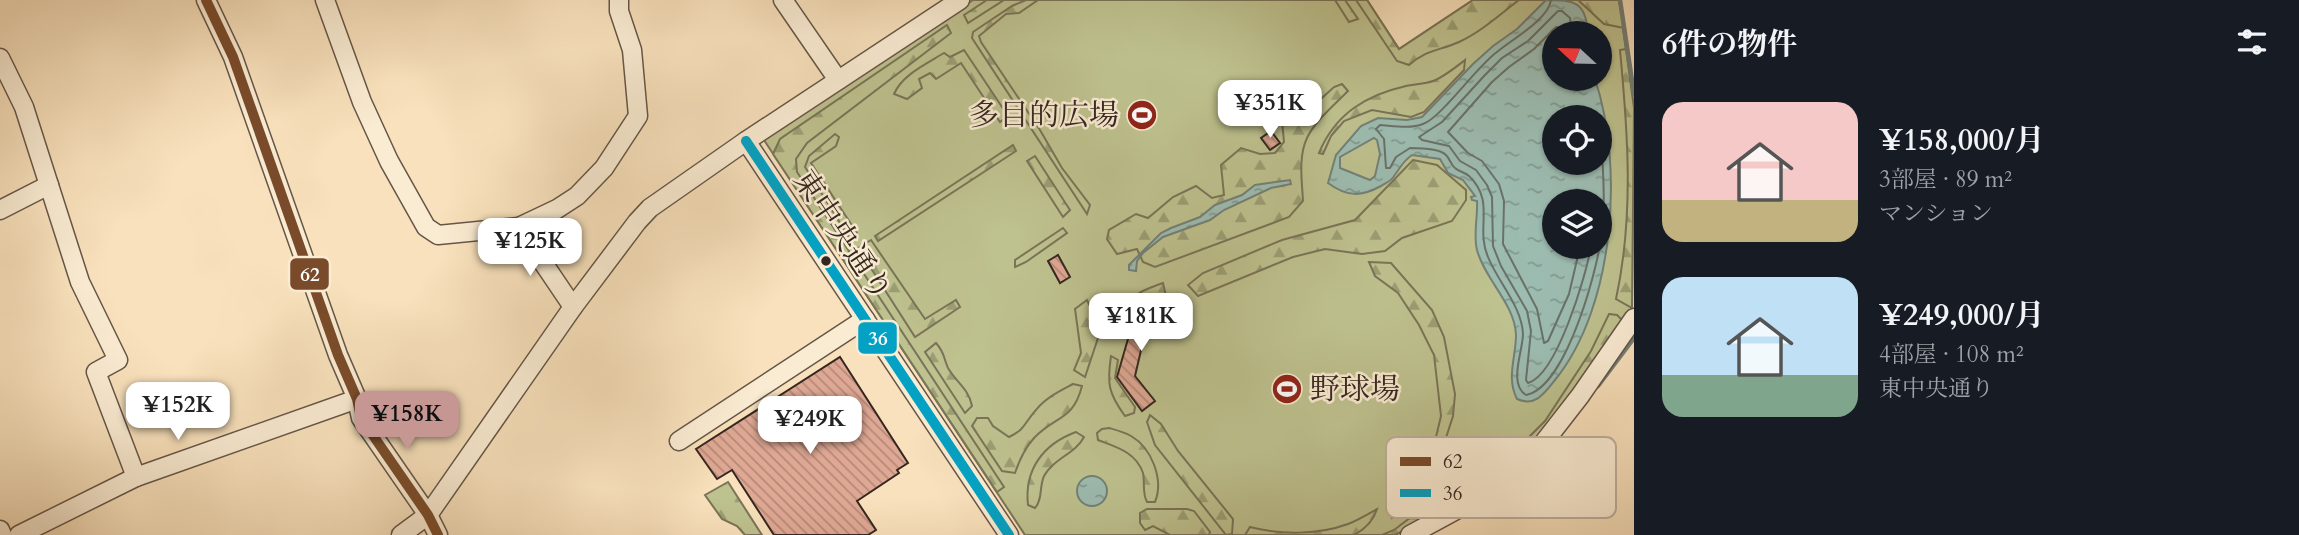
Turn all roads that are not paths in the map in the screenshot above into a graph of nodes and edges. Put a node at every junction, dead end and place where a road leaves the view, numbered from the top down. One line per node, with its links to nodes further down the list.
1 (206, 0): 15 (street)
2 (325, 0): 11 (street)
3 (619, 0): 11 (street)
4 (783, 0): 7 (street)
5 (960, 0): 7 (street)
6 (0, 58): 9 (street)
7 (838, 80): 8 (street)
8 (746, 141): 12 (street); 13 (street, 東中央通り)
9 (49, 185): 10 (street); 18 (street)
10 (0, 210)
11 (519, 227): 12 (street)
12 (573, 307): 19 (street)
13 (865, 319): 17 (street); 24 (street, 東中央通り)
14 (1634, 320): 16 (street)
15 (357, 399): 18 (street); 19 (street)
16 (1548, 437)
17 (680, 441)
18 (136, 477): 21 (street)
19 (428, 515): 22 (street); 23 (street)
20 (1441, 518): 25 (street)
21 (19, 535)
22 (401, 535)
23 (438, 535)
24 (1009, 535)
25 (1410, 535)

